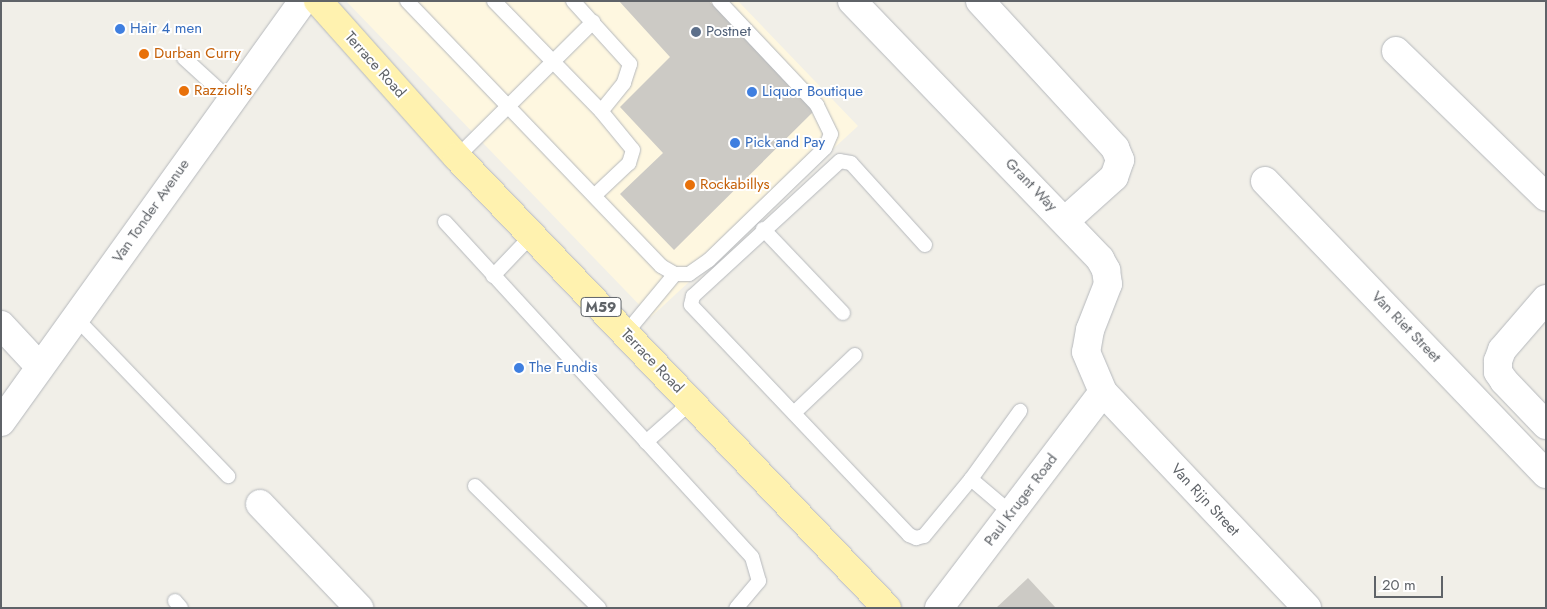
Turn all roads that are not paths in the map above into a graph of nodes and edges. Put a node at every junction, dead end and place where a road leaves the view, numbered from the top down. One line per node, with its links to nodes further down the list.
1 (303, 1): 13 (street, Van Tonder Avenue)
2 (318, 1): 16 (main road, Terrace Road / M59)
3 (407, 1): 14 (lane)
4 (494, 1): 12 (lane)
5 (574, 1): 9 (lane)
6 (719, 1): 25 (lane)
7 (852, 1): 20 (street, Grant Way)
8 (980, 1): 20 (street, Grant Way)
9 (593, 22): 12 (lane); 15 (lane)
10 (1396, 51): 19 (street)
11 (184, 58): 13 (lane)
12 (553, 61): 14 (lane); 15 (lane)
13 (230, 100): 29 (street, Van Tonder Avenue)
14 (508, 106): 16 (lane); 18 (lane)
15 (601, 111): 18 (lane)
16 (457, 157): 23 (main road, Terrace Road / M59)
17 (1265, 181): 41 (street, Van Riet Street)
18 (595, 195): 25 (lane)
19 (1546, 197)
20 (1066, 220): 34 (street)
21 (445, 222): 26 (lane)
22 (763, 229): 24 (lane); 28 (lane); 37 (lane)
23 (532, 235): 26 (lane); 31 (main road, Terrace Road / M59)
24 (925, 245)
25 (674, 274): 31 (lane)
26 (493, 276): 40 (lane)
27 (1546, 299): 39 (street)
28 (843, 313)
29 (75, 318): 33 (street, Van Tonder Avenue); 42 (lane)
30 (1, 325): 33 (street)
31 (626, 333): 35 (main road, Terrace Road / M59)
32 (855, 355): 37 (lane)
33 (40, 367): 38 (street, Van Tonder Avenue)
34 (1103, 392): 46 (street, Paul Kruger Road); 52 (street, Van Rijn Street)
35 (691, 402): 40 (lane); 50 (main road, Terrace Road / M59)
36 (1020, 411): 43 (lane)
37 (794, 413): 43 (lane)
38 (1, 422)
39 (1546, 425)
40 (646, 442): 49 (lane)
41 (1546, 474)
42 (228, 476)
43 (971, 478): 46 (lane)
44 (475, 486): 48 (lane)
45 (260, 504): 47 (street)
46 (1011, 513): 51 (street, Paul Kruger Road)
47 (359, 608)
48 (599, 608)
49 (736, 608)
50 (888, 608)
51 (939, 608)
52 (1307, 608)

